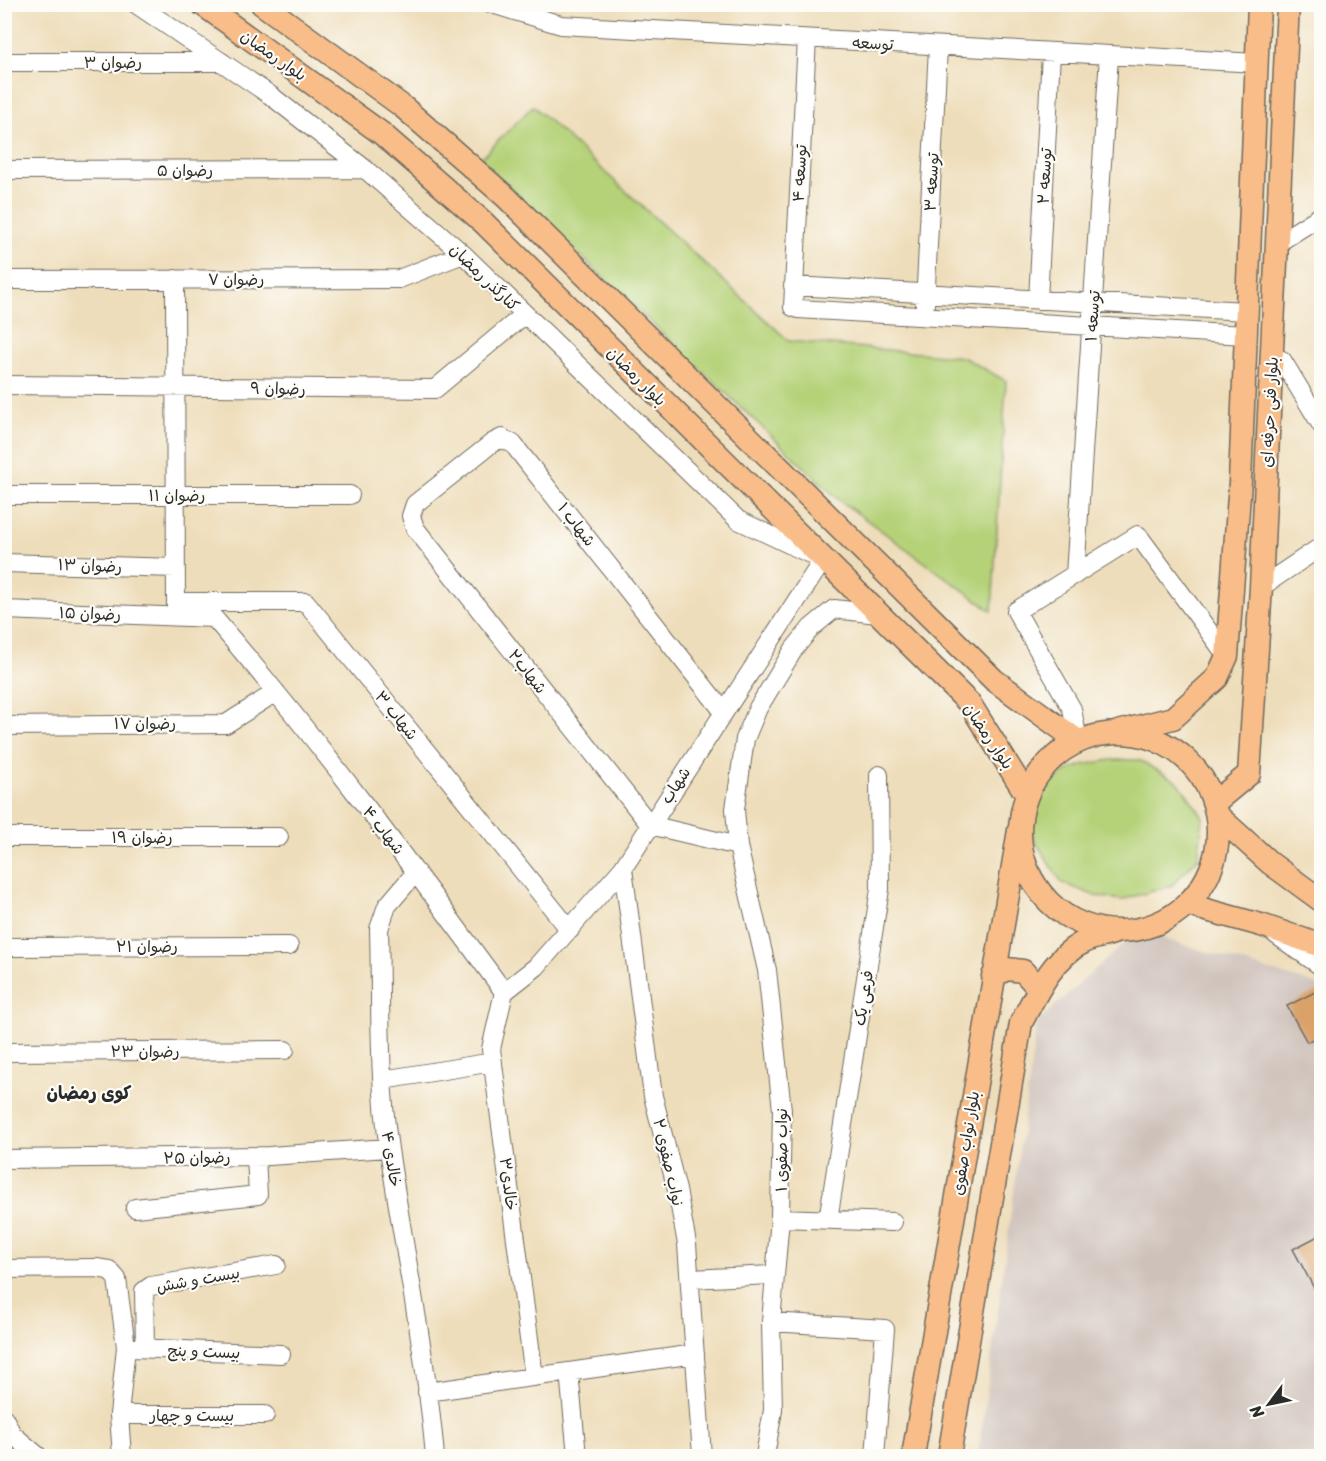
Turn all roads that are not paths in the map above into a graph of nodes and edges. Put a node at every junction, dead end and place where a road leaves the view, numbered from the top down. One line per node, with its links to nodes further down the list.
1 (136, 4): 12 (street, کنارگذر رمضان)
2 (202, 4): 34 (main road, بلوار رمضان)
3 (262, 4): 33 (main road, بلوار رمضان)
4 (492, 4): 7 (street, توسعه)
5 (1259, 4): 13 (main road, بلوار فنی حرفه ای)
6 (1288, 4): 17 (main road, بلوار فنی حرفه ای)
7 (807, 39): 8 (street, توسعه); 21 (street, توسعه ۴)
8 (938, 46): 9 (street, توسعه); 22 (street, توسعه ۳)
9 (1051, 53): 10 (street, توسعه); 23 (street, توسعه ۲)
10 (1109, 56): 13 (street, توسعه); 24 (street, توسعه ۱)
11 (4, 62): 12 (street, رضوان ۳)
12 (222, 62): 14 (street, کنارگذر رمضان)
13 (1257, 63): 25 (main road, بلوار فنی حرفه ای)
14 (365, 169): 15 (street, رضوان ۵); 18 (street, کنارگذر رمضان)
15 (4, 170)
16 (1322, 214): 17 (street)
17 (1276, 244): 45 (main road, بلوار فنی حرفه ای)
18 (463, 254): 19 (street, رضوان ۷); 26 (street, کنارگذر رمضان)
19 (175, 279): 20 (street, رضوان ۷); 32 (street)
20 (4, 280)
21 (793, 286): 22 (street); 27 (street, توسعه ۴)
22 (925, 293): 23 (street); 27 (street, توسعه ۳)
23 (1038, 300): 24 (street)
24 (1093, 303): 25 (street); 28 (street, توسعه ۱)
25 (1246, 311): 29 (main road, بلوار فنی حرفه ای)
26 (524, 315): 32 (street, رضوان ۹); 41 (street, کنارگذر رمضان)
27 (924, 317): 28 (street)
28 (1092, 327): 29 (street); 44 (street, توسعه ۱)
29 (1245, 335): 49 (main road, بلوار فنی حرفه ای)
30 (1282, 360): 35 (street)
31 (4, 385): 32 (street, رضوان ۹)
32 (175, 387): 37 (street)
33 (707, 398): 34 (main road); 54 (main road, بلوار رمضان)
34 (683, 422): 41 (main road, بلوار رمضان)
35 (1322, 426)
36 (4, 495): 37 (street, رضوان ۱۱)
37 (176, 495): 38 (street, رضوان ۱۱); 43 (street)
38 (350, 495)
39 (411, 516): 51 (street, شهاب ۱); 58 (street, شهاب۲)
40 (1322, 546): 45 (street)
41 (823, 560): 48 (main road, بلوار رمضان); 51 (street, شهاب)
42 (4, 563): 43 (street, رضوان ۱۳)
43 (176, 568): 47 (street)
44 (1075, 575): 49 (street); 54 (street)
45 (1261, 586): 57 (main road, بلوار فنی حرفه ای)
46 (4, 610): 47 (street, رضوان ۱۵)
47 (176, 610): 50 (street, شهاب ۴); 68 (street, شهاب ۳)
48 (878, 614): 56 (main road, بلوار رمضان); 62 (street, نواب صفوی ۱)
49 (1227, 656): 53 (main road, بلوار فنی حرفه ای)
50 (276, 692): 52 (street, رضوان ۱۷); 64 (street, شهاب ۴)
51 (723, 711): 58 (street, شهاب)
52 (4, 726)
53 (1118, 732): 54 (main road); 57 (main road)
54 (1078, 741): 56 (main road)
55 (879, 775): 86 (street, فرعی یک)
56 (1026, 794): 59 (main road)
57 (1216, 809): 65 (main road); 66 (main road)
58 (650, 825): 62 (street); 63 (street, شهاب)
59 (1019, 830): 69 (main road); 74 (main road, بلوار نواب صفوی)
60 (4, 837): 61 (street, رضوان ۱۹)
61 (279, 837)
62 (738, 846): 85 (street, نواب صفوی ۱)
63 (623, 868): 68 (street, شهاب); 91 (street, نواب صفوی ۲)
64 (416, 872): 76 (street, شهاب ۴); 80 (street, خالدی ۴)
65 (1322, 901)
66 (1188, 905): 67 (main road); 69 (main road)
67 (1261, 925): 71 (main road); 73 (street)
68 (570, 930): 76 (street, شهاب)
69 (1116, 933): 75 (main road)
70 (289, 946): 72 (street, رضوان ۲۱)
71 (1322, 946)
72 (4, 947)
73 (1322, 967)
74 (993, 976): 75 (main road); 110 (main road, بلوار نواب صفوی)
75 (1039, 989): 111 (main road)
76 (504, 992): 79 (street, خالدی۳)
77 (285, 1050): 78 (street, رضوان ۲۳)
78 (4, 1053)
79 (493, 1062): 80 (street); 98 (street, خالدی۳)
80 (383, 1080): 81 (street, خالدی ۴)
81 (388, 1148): 82 (street, رضوان ۲۵); 99 (street, خالدی ۴)
82 (256, 1156): 83 (street, رضوان ۲۵); 84 (street)
83 (4, 1159)
84 (135, 1208)
85 (780, 1218): 86 (street); 90 (street, نواب صفوی ۱)
86 (828, 1220): 87 (street)
87 (893, 1222)
88 (276, 1265): 94 (street, بیست و شش)
89 (4, 1269): 93 (street)
90 (773, 1275): 91 (street); 92 (street, نواب صفوی ۱)
91 (690, 1280): 96 (street, نواب صفوی ۲)
92 (771, 1322): 108 (street, نواب صفوی ۱); 109 (street)
93 (126, 1347): 94 (street, بیست و پنج); 100 (street)
94 (145, 1348): 95 (street, بیست و پنج)
95 (281, 1354)
96 (695, 1354): 97 (street); 107 (street, نواب صفوی ۲)
97 (569, 1372): 98 (street); 106 (street)
98 (534, 1377): 99 (street)
99 (428, 1392): 105 (street, خالدی ۴)
100 (119, 1415): 101 (street, بیست و چهار); 104 (street)
101 (266, 1415)
102 (4, 1418): 103 (street)
103 (38, 1456)
104 (122, 1456)
105 (435, 1456)
106 (577, 1456)
107 (702, 1456)
108 (765, 1456)
109 (874, 1456)
110 (913, 1456)
111 (949, 1456)

